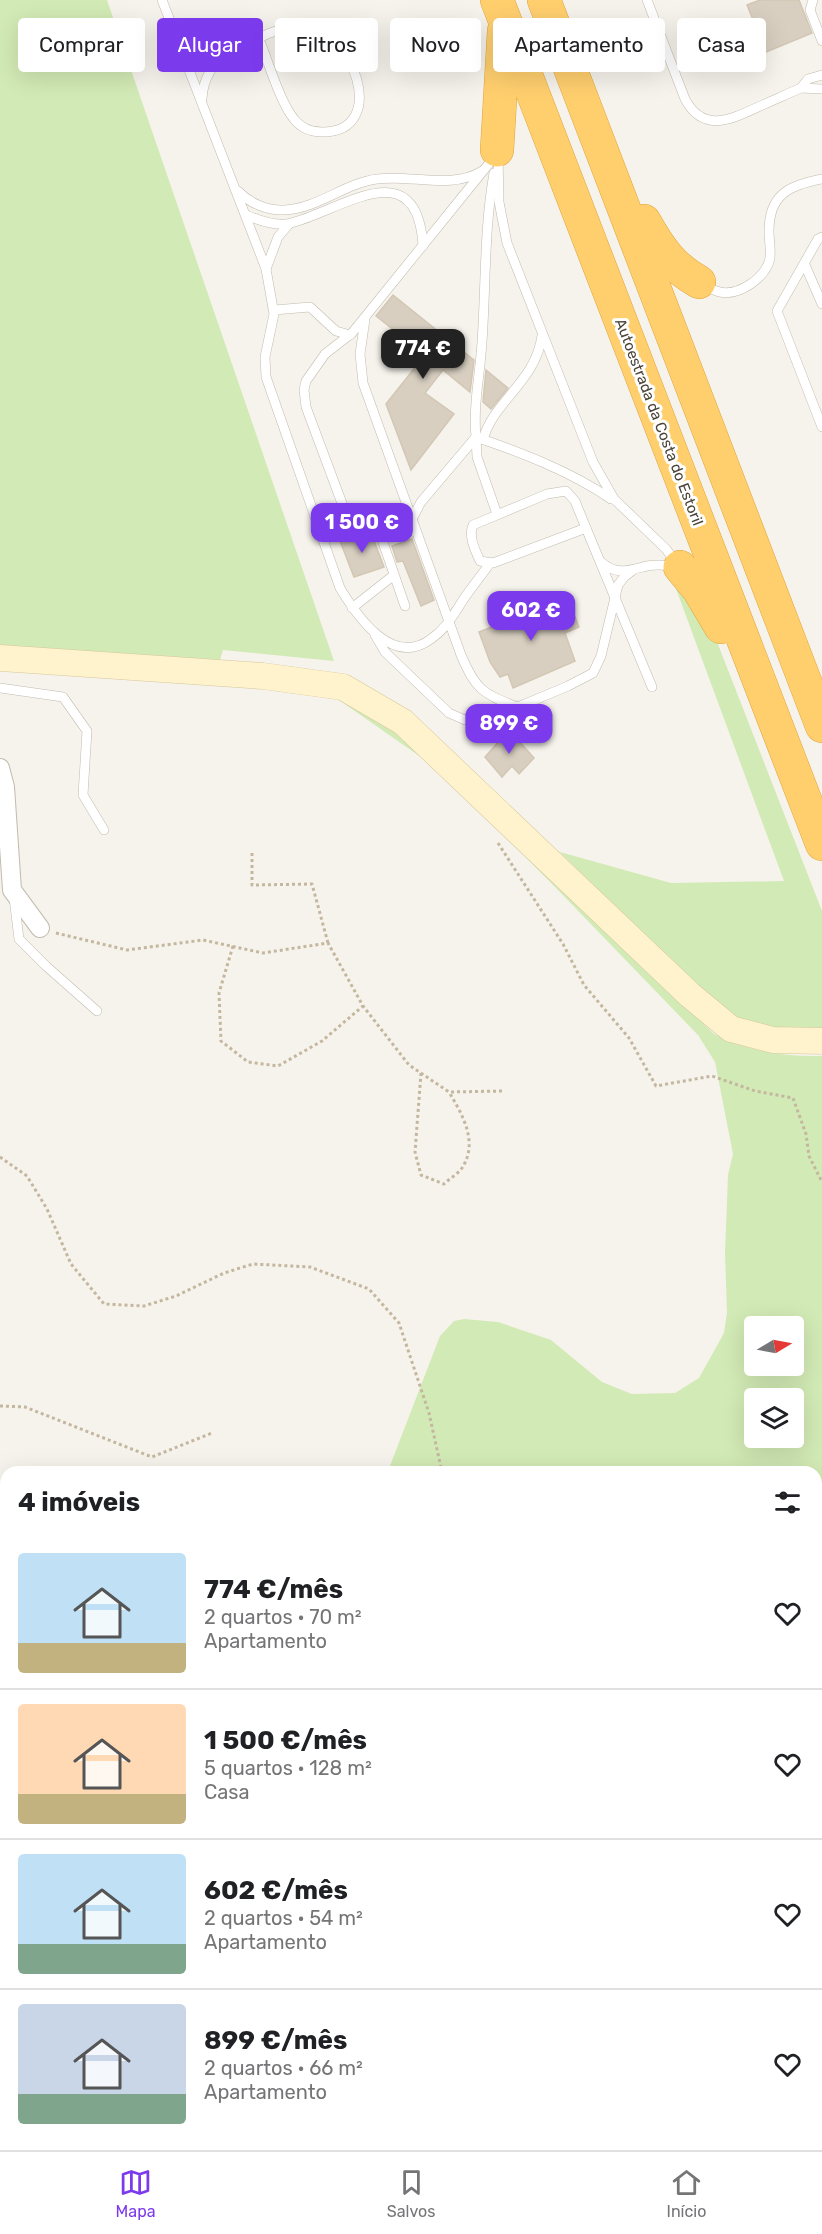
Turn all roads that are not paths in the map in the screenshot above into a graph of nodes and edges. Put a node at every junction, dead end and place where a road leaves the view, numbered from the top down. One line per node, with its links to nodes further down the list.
1 (162, 0): 6 (lane)
2 (544, 0): 15 (highway)
3 (647, 0): 12 (lane)
4 (813, 0): 8 (lane)
5 (501, 10): 16 (highway); 53 (highway, Autoestrada da Costa do Estoril)
6 (169, 18)
7 (259, 39): 7 (lane)
8 (822, 40)
9 (190, 72): 14 (lane)
10 (209, 72): 14 (lane)
11 (822, 75): 12 (lane)
12 (801, 88): 13 (lane)
13 (822, 89)
14 (202, 102): 18 (lane)
15 (592, 121): 25 (highway); 54 (highway)
16 (498, 150): 18 (lane); 22 (lane); 29 (lane); 32 (lane)
17 (822, 179): 25 (lane)
18 (236, 189): 19 (lane)
19 (246, 215): 20 (lane); 24 (lane)
20 (289, 224): 22 (lane); 24 (lane)
21 (822, 237): 23 (lane)
22 (423, 246): 28 (lane)
23 (805, 265): 26 (lane); 31 (lane)
24 (266, 269): 27 (lane)
25 (699, 282)
26 (822, 304)
27 (274, 310): 30 (lane); 46 (lane)
28 (367, 314): 30 (lane); 35 (lane)
29 (542, 334): 32 (lane); 33 (lane)
30 (350, 335): 36 (lane)
31 (822, 427)
32 (479, 439): 33 (lane); 34 (lane); 35 (lane)
33 (618, 503): 41 (lane)
34 (497, 514): 37 (lane); 40 (lane)
35 (411, 521): 38 (lane)
36 (376, 522): 38 (lane); 43 (lane)
37 (586, 528): 39 (lane); 40 (lane)
38 (415, 532): 47 (lane)
39 (600, 560): 42 (lane); 44 (lane)
40 (490, 563): 47 (lane)
41 (680, 567): 42 (lane); 53 (highway)
42 (632, 571): 44 (lane)
43 (394, 575): 45 (lane); 46 (lane)
44 (614, 600): 50 (lane); 52 (lane)
45 (405, 606)
46 (352, 608): 48 (lane)
47 (449, 622): 48 (lane); 52 (lane)
48 (374, 632): 52 (lane)
49 (0, 658): 61 (street)
50 (652, 687)
51 (0, 688): 56 (lane)
52 (517, 707)
53 (774, 722): 57 (highway, Autoestrada da Costa do Estoril)
54 (822, 726)
55 (0, 768): 58 (street)
56 (104, 830)
57 (822, 844)
58 (12, 890): 59 (street); 60 (lane)
59 (40, 928)
60 (97, 1011)
61 (821, 1041)

